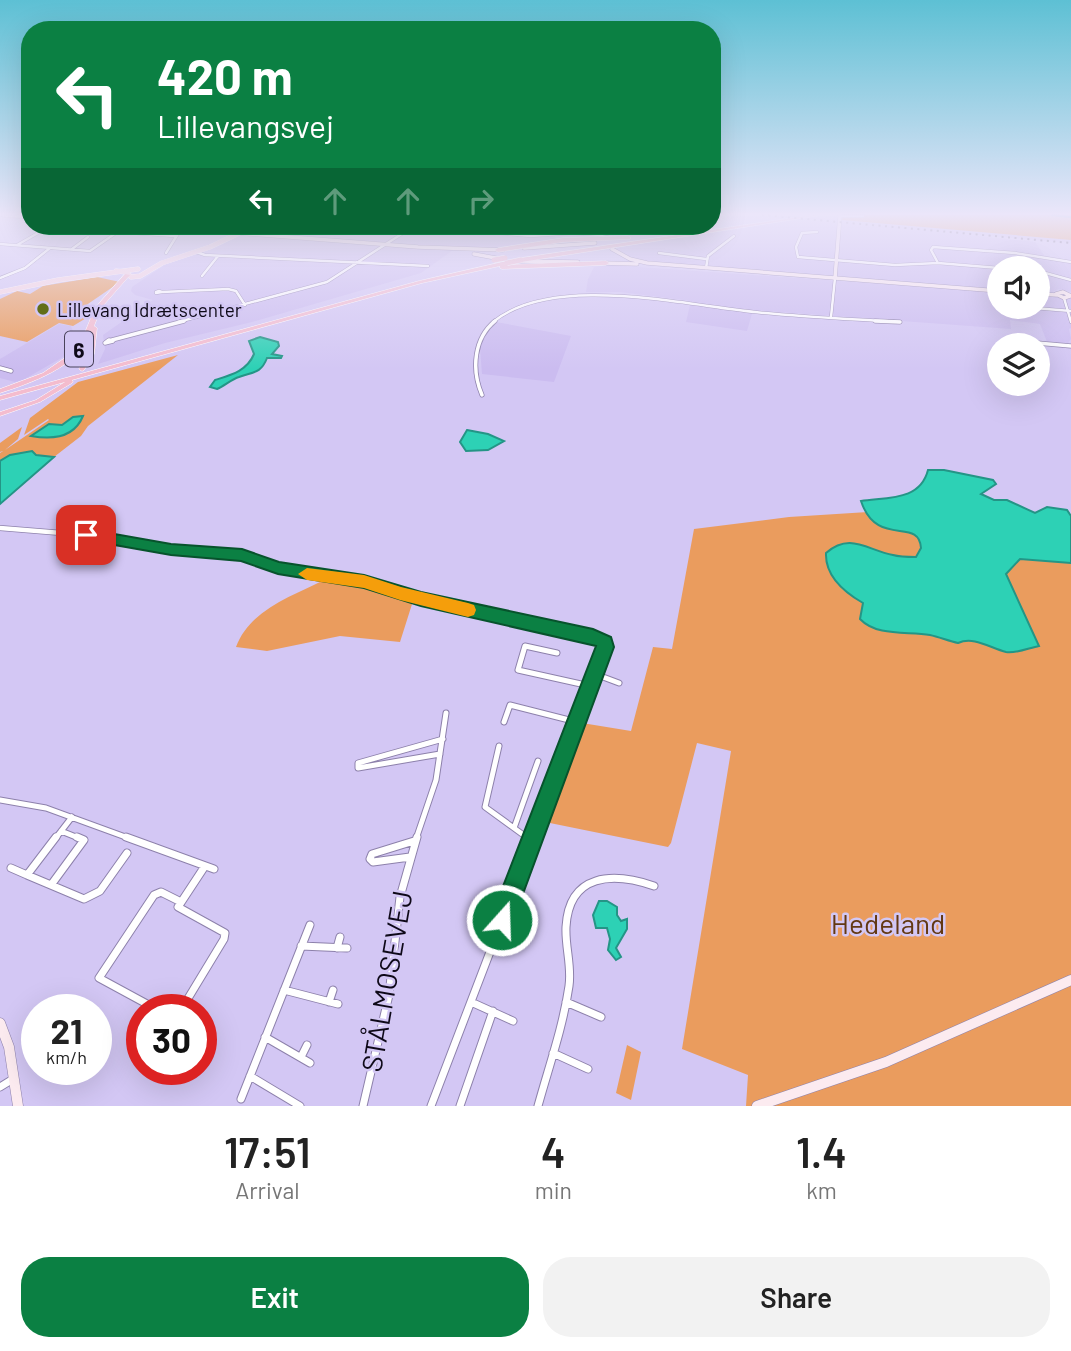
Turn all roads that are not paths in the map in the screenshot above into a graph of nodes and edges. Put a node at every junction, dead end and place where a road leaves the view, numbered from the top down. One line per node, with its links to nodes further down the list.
1 (27, 267): 16 (street)
2 (151, 267): 12 (main road, 6)
3 (152, 267): 12 (main road, 6)
4 (210, 267): 17 (street)
5 (352, 267): 27 (street)
6 (472, 267): 40 (highway)
7 (478, 267): 20 (highway)
8 (505, 267): 20 (highway)
9 (685, 267): 11 (main road)
10 (836, 267): 18 (main road)
11 (706, 268): 18 (main road)
12 (142, 270): 13 (main road); 15 (main road, 6)
13 (116, 271): 15 (main road); 22 (main road)
14 (1050, 274): 19 (street)
15 (129, 275): 37 (highway, 6); 40 (highway, 6)
16 (1, 276)
17 (202, 276)
18 (835, 278): 24 (main road); 30 (street)
19 (1070, 279): 21 (street)
20 (421, 282): 40 (highway)
21 (1064, 290): 25 (main road); 26 (main road); 29 (street)
22 (0, 292)
23 (162, 292): 27 (street)
24 (987, 294)
25 (1050, 295)
26 (1071, 296)
27 (245, 304): 33 (street)
28 (1050, 309): 29 (street)
29 (1069, 311): 32 (street)
30 (831, 317): 31 (street); 41 (street)
31 (900, 322)
32 (1071, 322)
33 (112, 340)
34 (1050, 344): 35 (street)
35 (1071, 346)
36 (0, 368): 38 (street)
37 (82, 369)
38 (11, 371)
39 (70, 382): 42 (highway, 6)
40 (0, 395)
41 (482, 395)
42 (0, 414)
43 (0, 528): 45 (street)
44 (557, 653): 47 (street)
45 (595, 674): 46 (street); 47 (street)
46 (620, 683)
47 (590, 686): 50 (street)
48 (446, 713): 51 (street, STÅLMOSEVEJ)
49 (505, 722): 50 (street)
50 (577, 722): 60 (street)
51 (443, 739): 53 (street, STÅLMOSEVEJ); 53 (street)
52 (499, 746): 57 (street)
53 (440, 754): 59 (street, STÅLMOSEVEJ)
54 (538, 761): 57 (street)
55 (0, 800): 56 (street)
56 (72, 817): 58 (street); 63 (street)
57 (514, 828): 60 (street)
58 (61, 831): 66 (street); 67 (street)
59 (415, 841): 62 (street, STÅLMOSEVEJ); 62 (street, STÅLMOSEVEJ)
60 (532, 841): 81 (street)
61 (127, 853): 67 (street)
62 (410, 857): 100 (street, STÅLMOSEVEJ)
63 (205, 866): 65 (street); 69 (street)
64 (11, 867): 66 (street)
65 (214, 869)
66 (27, 875): 67 (street)
67 (51, 885)
68 (654, 886): 82 (street)
69 (181, 902): 78 (street); 79 (street)
70 (310, 925): 72 (street)
71 (340, 937): 73 (street)
72 (301, 946): 73 (street); 76 (street)
73 (337, 948): 74 (street)
74 (347, 948)
75 (1071, 980): 104 (main road)
76 (284, 990): 80 (street); 88 (street)
77 (333, 990): 80 (street)
78 (128, 994)
79 (190, 994)
80 (329, 1002): 83 (street)
81 (471, 1002): 84 (street); 101 (street)
82 (566, 1002): 85 (street); 90 (street)
83 (338, 1004)
84 (493, 1012): 86 (street); 102 (street)
85 (601, 1017)
86 (513, 1021)
87 (0, 1023): 95 (main road)
88 (265, 1037): 91 (street); 94 (street)
89 (307, 1045): 91 (street)
90 (553, 1053): 93 (street); 103 (street)
91 (301, 1057): 92 (street)
92 (310, 1063)
93 (588, 1069)
94 (250, 1076): 97 (street); 99 (street)
95 (13, 1079): 96 (street); 98 (main road)
96 (0, 1087)
97 (241, 1098)
98 (18, 1106)
99 (300, 1106)
100 (363, 1106)
101 (431, 1106)
102 (460, 1106)
103 (538, 1106)
104 (757, 1106)

